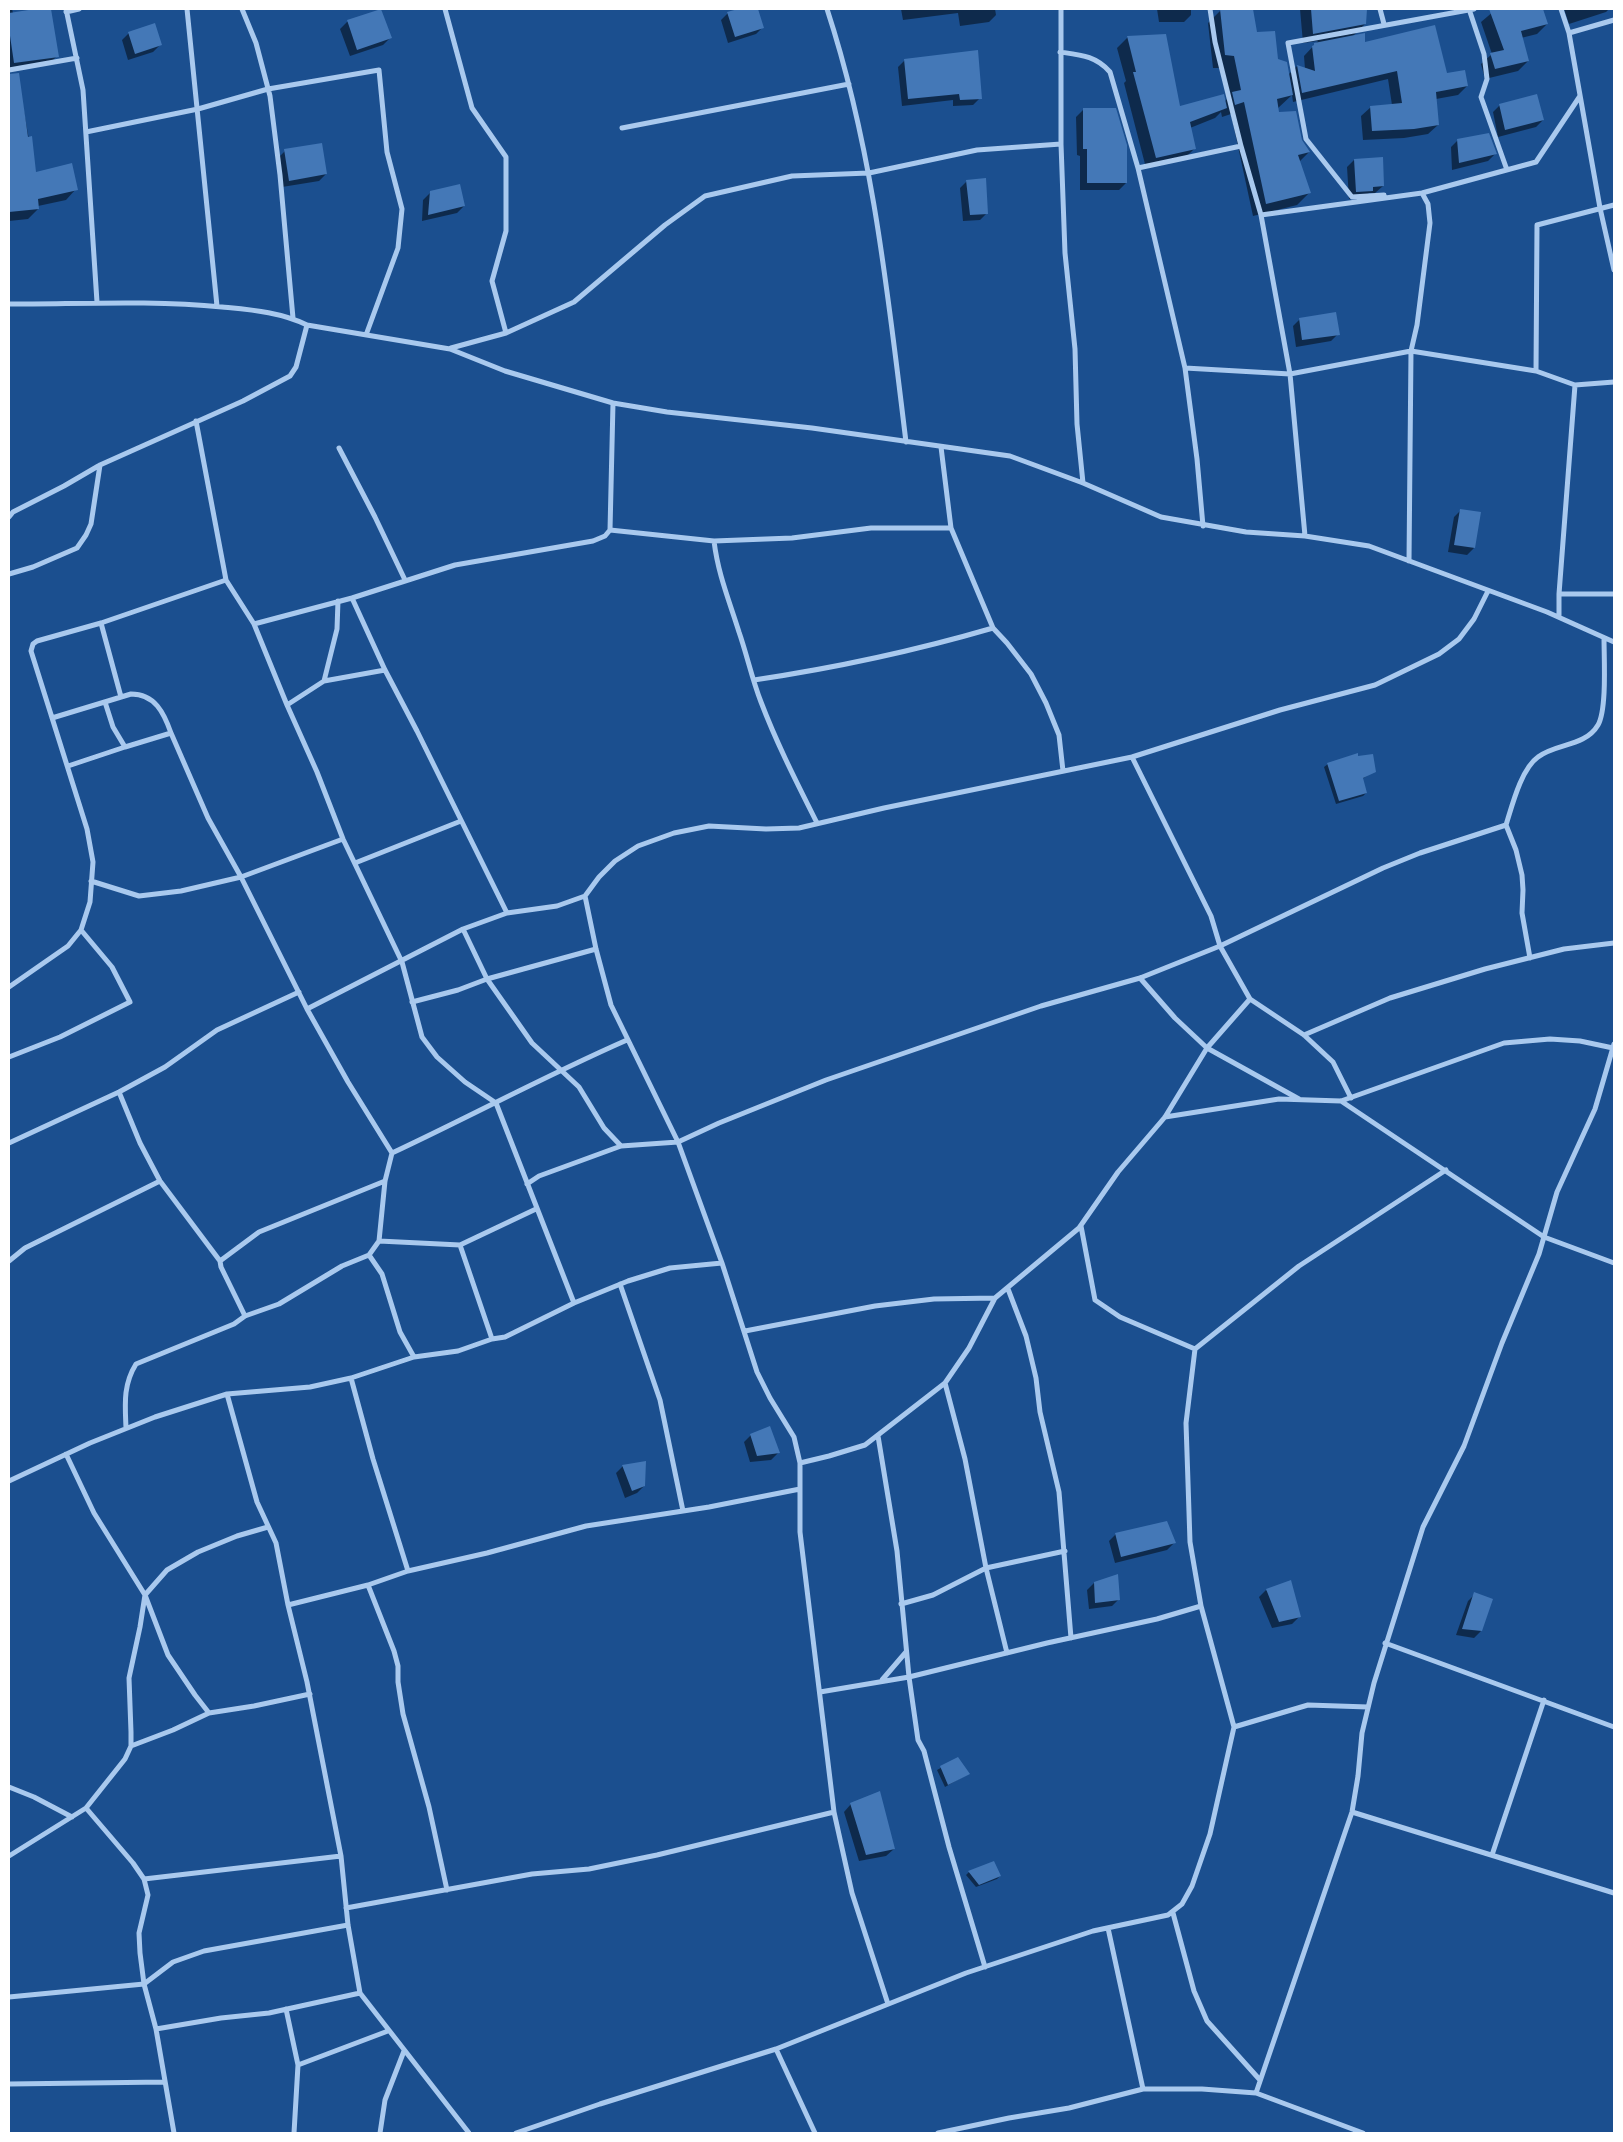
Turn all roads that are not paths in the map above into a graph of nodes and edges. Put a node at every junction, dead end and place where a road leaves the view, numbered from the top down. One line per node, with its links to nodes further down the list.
1 (79, 9): 11 (street)
2 (187, 9): 21 (street)
3 (242, 9): 19 (street)
4 (445, 9): 39 (street)
5 (827, 9): 18 (street)
6 (1061, 9): 15 (street)
7 (1210, 9): 25 (street)
8 (1380, 9): 13 (street)
9 (1471, 9): 13 (street); 27 (street)
10 (1561, 9): 14 (street)
11 (66, 10): 16 (street)
12 (1614, 20): 14 (street)
13 (1384, 24): 29 (street)
14 (1569, 33): 20 (street)
15 (1060, 52): 24 (street); 26 (street)
16 (76, 58): 17 (street); 23 (street)
17 (9, 70)
18 (849, 84): 22 (street); 28 (street)
19 (268, 89): 21 (street); 37 (street); 40 (street)
20 (1580, 96): 27 (street); 31 (street)
21 (198, 109): 23 (street); 36 (street)
22 (622, 128)
23 (86, 132): 34 (street)
24 (1061, 144): 28 (street); 54 (street)
25 (1241, 146): 26 (street); 32 (street)
26 (1138, 168): 43 (street)
27 (1507, 170): 29 (street)
28 (869, 173): 39 (street); 50 (street)
29 (1422, 194): 32 (street); 42 (street)
30 (1614, 205): 31 (street)
31 (1600, 208): 33 (street); 44 (street)
32 (1260, 214): 45 (street)
33 (1614, 270)
34 (97, 302): 35 (street); 36 (street)
35 (9, 304)
36 (217, 306): 37 (street)
37 (292, 318): 38 (street)
38 (307, 325): 40 (street); 49 (street)
39 (506, 333): 41 (street)
40 (366, 335): 41 (street)
41 (450, 349): 48 (street)
42 (1411, 351): 44 (street); 45 (street); 61 (street)
43 (1185, 368): 45 (street); 56 (street)
44 (1536, 372): 47 (street)
45 (1290, 374): 59 (street)
46 (1614, 382): 47 (street)
47 (1574, 385): 66 (street)
48 (614, 403): 50 (street); 58 (street)
49 (196, 421): 53 (street); 63 (street)
50 (906, 442): 51 (street)
51 (941, 447): 54 (street); 57 (street)
52 (339, 448): 64 (street)
53 (100, 465): 55 (street); 62 (street)
54 (1083, 483): 56 (street)
55 (9, 517)
56 (1203, 526): 59 (street)
57 (952, 528): 60 (street); 73 (street)
58 (610, 530): 60 (street); 64 (street)
59 (1305, 536): 61 (street)
60 (714, 540): 77 (street)
61 (1409, 561): 65 (street)
62 (9, 574)
63 (226, 580): 71 (street); 72 (street)
64 (405, 580): 68 (street)
65 (1488, 591): 70 (street); 85 (street)
66 (1559, 594): 67 (street); 70 (street)
67 (1614, 594)
68 (352, 598): 69 (street); 76 (street)
69 (338, 601): 72 (street); 78 (street)
70 (1559, 617): 74 (street)
71 (101, 623): 79 (street); 82 (street)
72 (254, 624): 81 (street)
73 (992, 628): 77 (street); 87 (street)
74 (1604, 638): 75 (street); 90 (street)
75 (1614, 642)
76 (385, 670): 78 (street); 88 (street)
77 (754, 680): 89 (street)
78 (324, 681): 81 (street)
79 (121, 698): 80 (street); 83 (street)
80 (105, 702): 82 (street); 84 (street)
81 (287, 704): 91 (street)
82 (52, 718): 86 (street)
83 (171, 733): 84 (street); 93 (street)
84 (125, 747): 86 (street)
85 (1132, 757): 87 (street); 100 (street)
86 (68, 766): 94 (street)
87 (1063, 771): 89 (street)
88 (461, 821): 92 (street); 96 (street)
89 (817, 823): 95 (street)
90 (1506, 825): 100 (street); 102 (street)
91 (342, 839): 92 (street); 93 (street)
92 (355, 864): 103 (street)
93 (241, 877): 94 (street); 107 (street)
94 (91, 880): 98 (street)
95 (585, 896): 96 (street); 101 (street)
96 (507, 913): 97 (street)
97 (463, 929): 103 (street); 105 (street)
98 (82, 930): 106 (street); 115 (street)
99 (1614, 943): 102 (street)
100 (1220, 946): 104 (street); 108 (street)
101 (596, 949): 105 (street); 112 (street)
102 (1530, 958): 111 (street)
103 (402, 962): 109 (street); 110 (street)
104 (1140, 978): 114 (street); 123 (street)
105 (487, 979): 109 (street); 116 (street)
106 (9, 987)
107 (299, 992): 110 (street); 117 (street)
108 (1250, 999): 111 (street); 114 (street)
109 (412, 1002): 121 (street)
110 (307, 1009): 126 (street)
111 (1304, 1034): 118 (street)
112 (627, 1040): 116 (street); 123 (street)
113 (1613, 1046): 118 (street); 133 (street)
114 (1207, 1048): 119 (street); 122 (street)
115 (9, 1057)
116 (560, 1069): 121 (street); 125 (street)
117 (119, 1092): 124 (street); 128 (street)
118 (1351, 1098): 120 (street)
119 (1300, 1100): 120 (street); 122 (street)
120 (1341, 1101): 127 (street)
121 (496, 1103): 126 (street); 130 (street)
122 (1164, 1117): 132 (street)
123 (678, 1142): 125 (street); 139 (street)
124 (9, 1143)
125 (621, 1146): 130 (street)
126 (392, 1153): 129 (street)
127 (1446, 1170): 133 (street); 148 (street)
128 (160, 1181): 137 (street); 138 (street)
129 (385, 1182): 134 (street); 138 (street)
130 (527, 1184): 131 (street)
131 (536, 1208): 135 (street); 144 (street)
132 (1081, 1226): 142 (street); 148 (street)
133 (1544, 1237): 140 (street); 170 (street)
134 (379, 1241): 135 (street); 136 (street)
135 (460, 1245): 147 (street)
136 (370, 1255): 145 (street); 149 (street)
137 (9, 1261)
138 (220, 1261): 145 (street)
139 (722, 1263): 141 (street); 146 (street)
140 (1614, 1263)
141 (620, 1284): 144 (street); 159 (street)
142 (1008, 1289): 143 (street); 161 (street)
143 (994, 1298): 146 (street); 151 (street)
144 (574, 1303): 147 (street)
145 (245, 1316): 153 (street)
146 (745, 1331): 156 (street)
147 (492, 1339): 149 (street)
148 (1195, 1350): 168 (street)
149 (414, 1357): 150 (street)
150 (351, 1378): 152 (street); 163 (street)
151 (945, 1383): 154 (street); 162 (street)
152 (227, 1394): 153 (street); 160 (street)
153 (126, 1428): 155 (street)
154 (878, 1436): 156 (street); 166 (street)
155 (66, 1454): 157 (street); 165 (street)
156 (800, 1463): 158 (street)
157 (9, 1481)
158 (800, 1489): 159 (street); 175 (street)
159 (683, 1511): 163 (street)
160 (268, 1527): 165 (street); 167 (street)
161 (1064, 1551): 162 (street); 169 (street)
162 (986, 1568): 166 (street); 172 (street)
163 (408, 1571): 164 (street)
164 (368, 1585): 167 (street); 192 (street)
165 (145, 1595): 179 (street); 182 (street)
166 (902, 1604): 171 (street)
167 (288, 1605): 176 (street)
168 (1201, 1606): 169 (street); 180 (street)
169 (1071, 1638): 172 (street)
170 (1386, 1643): 177 (street); 178 (street)
171 (906, 1652): 173 (street); 174 (street)
172 (1007, 1653): 173 (street)
173 (909, 1678): 174 (street); 198 (street)
174 (882, 1681): 175 (street)
175 (820, 1692): 185 (street)
176 (310, 1694): 179 (street); 189 (street)
177 (1544, 1700): 181 (street); 190 (street)
178 (1368, 1706): 180 (street); 186 (street)
179 (209, 1712): 182 (street)
180 (1234, 1727): 195 (street)
181 (1614, 1727)
182 (131, 1746): 184 (street)
183 (9, 1787): 187 (street)
184 (86, 1808): 187 (street); 191 (street)
185 (834, 1812): 192 (street); 202 (street)
186 (1352, 1812): 190 (street); 209 (street)
187 (72, 1817): 188 (street)
188 (10, 1853)
189 (340, 1856): 191 (street); 194 (street)
190 (1492, 1856): 193 (street)
191 (144, 1879): 199 (street)
192 (447, 1890): 194 (street)
193 (1614, 1893)
194 (346, 1908): 196 (street)
195 (1173, 1913): 197 (street); 209 (street)
196 (348, 1925): 199 (street); 200 (street)
197 (1108, 1928): 198 (street); 212 (street)
198 (985, 1967): 202 (street)
199 (144, 1984): 201 (street); 204 (street)
200 (360, 1993): 203 (street); 205 (street)
201 (9, 1997)
202 (888, 2004): 206 (street)
203 (286, 2009): 204 (street); 208 (street)
204 (156, 2029): 210 (street)
205 (388, 2030): 207 (street); 208 (street)
206 (776, 2048): 218 (street); 219 (street)
207 (404, 2051): 216 (street); 217 (street)
208 (298, 2065): 215 (street)
209 (1260, 2080): 213 (street)
210 (165, 2082): 211 (street); 214 (street)
211 (9, 2084)
212 (1144, 2089): 213 (street); 220 (street)
213 (1256, 2093): 221 (street)
214 (174, 2133)
215 (294, 2133)
216 (380, 2133)
217 (469, 2133)
218 (516, 2133)
219 (816, 2133)
220 (938, 2133)
221 (1363, 2133)

